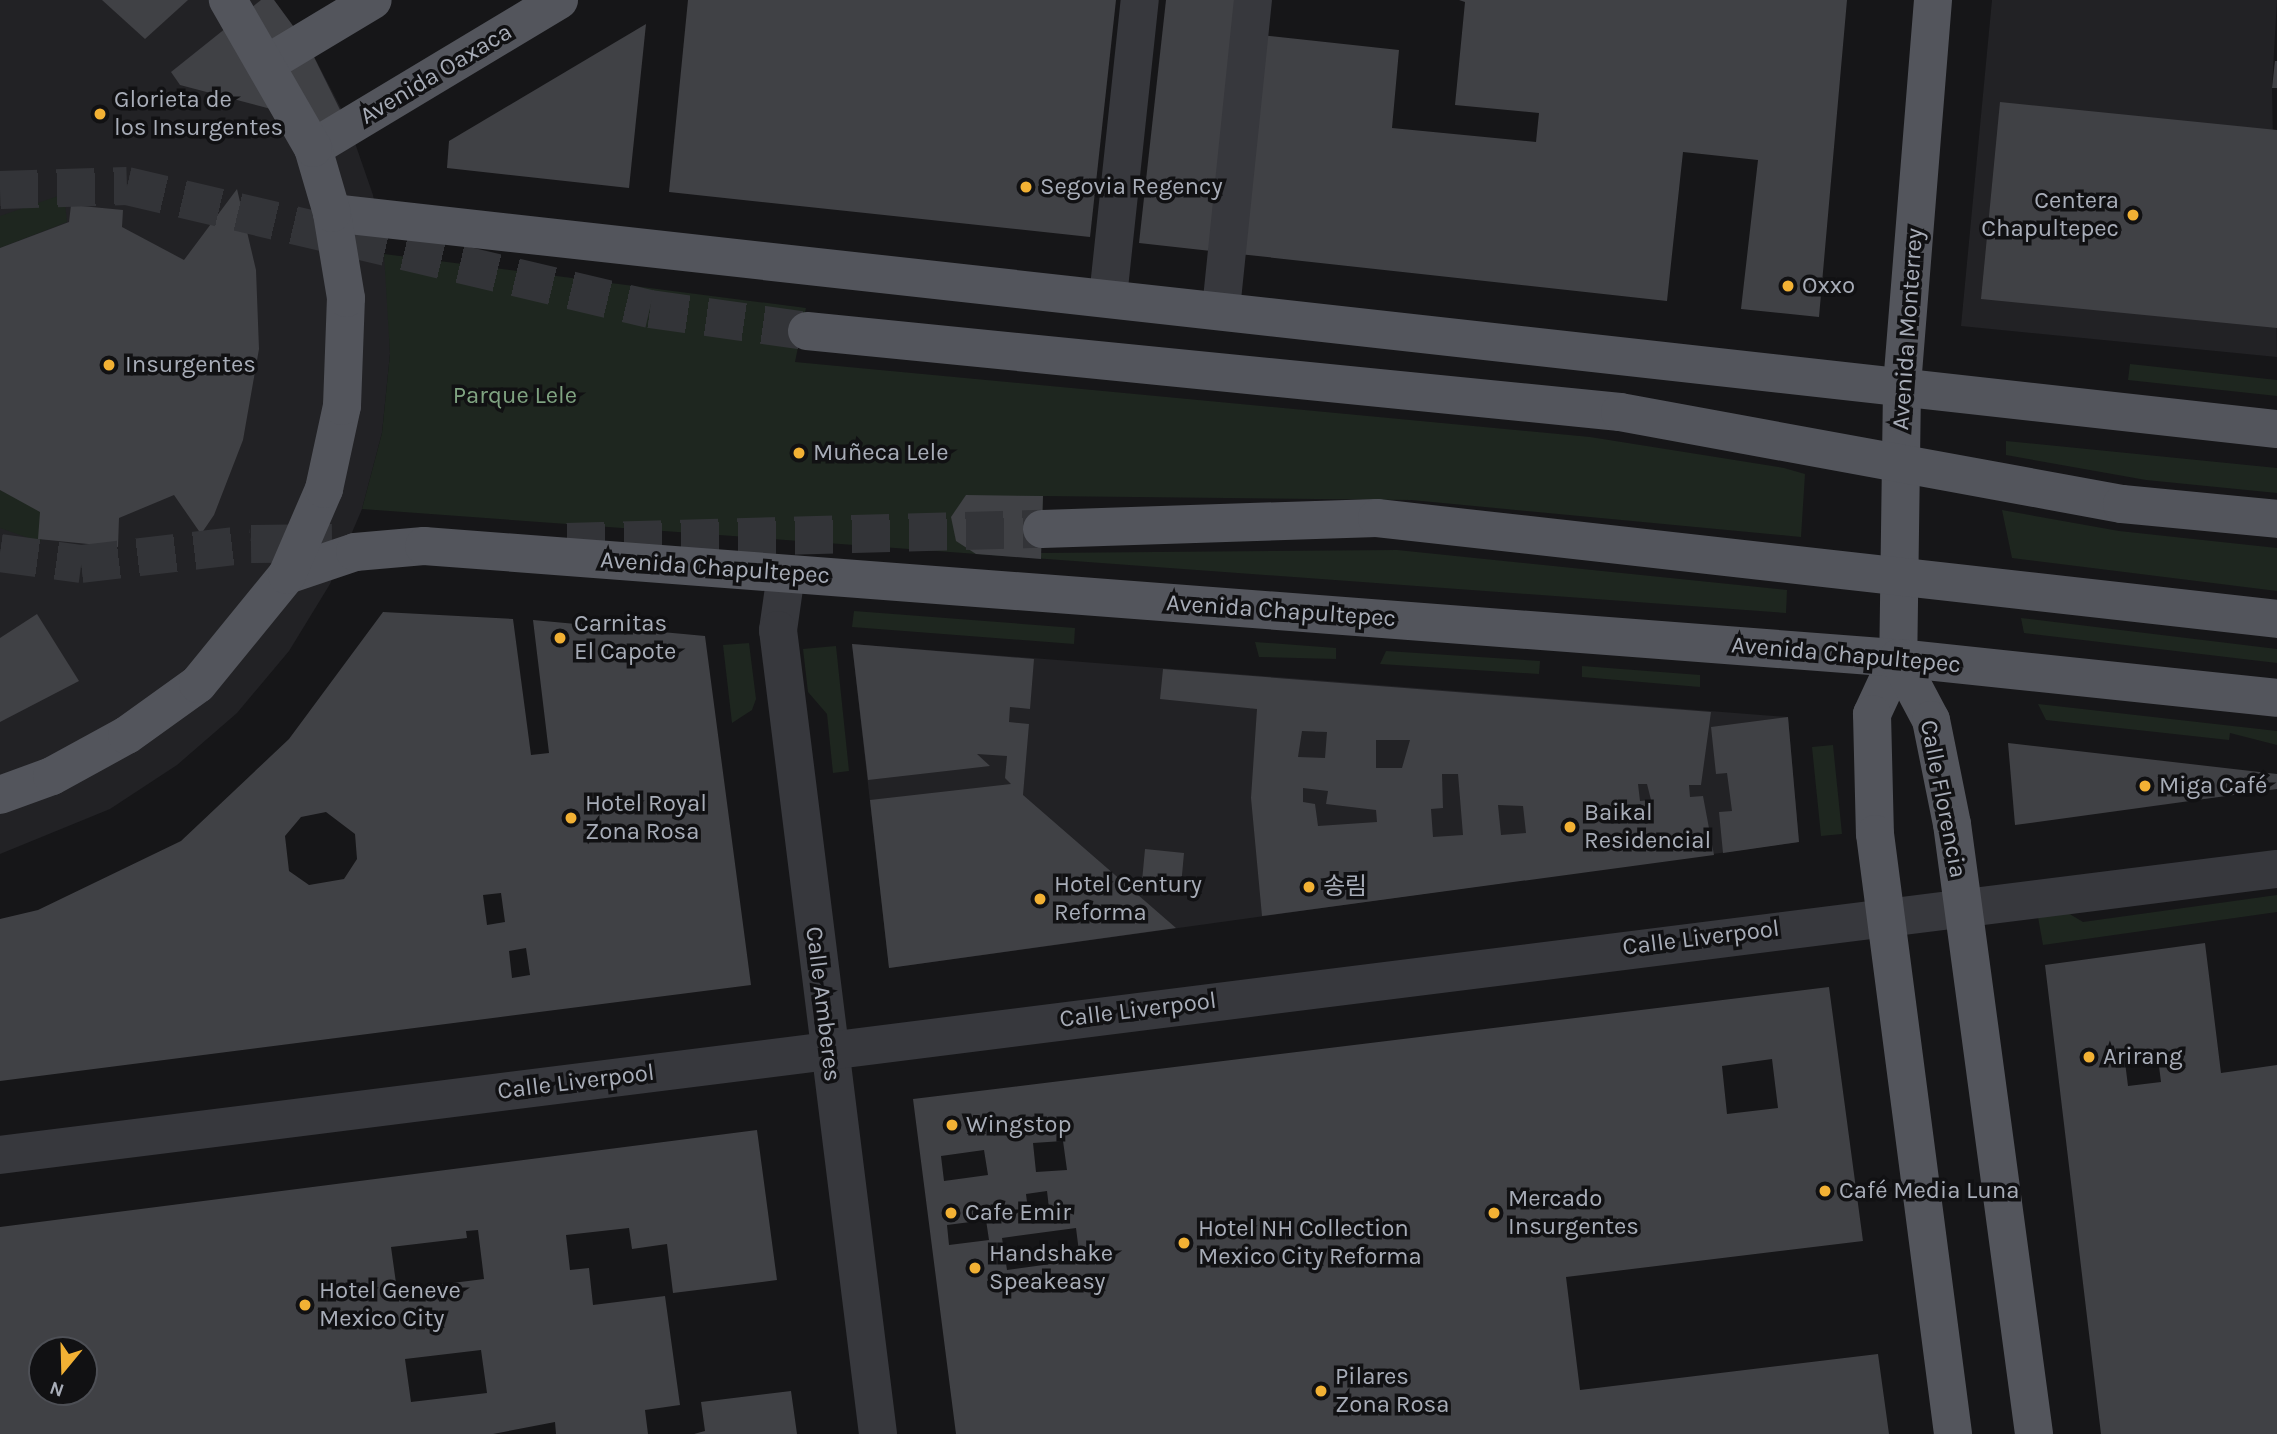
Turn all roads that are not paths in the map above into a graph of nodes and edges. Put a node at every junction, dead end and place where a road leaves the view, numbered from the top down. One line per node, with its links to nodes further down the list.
1 (228, 0): 7 (main road)
2 (373, 0): 7 (main road)
3 (559, 0): 8 (main road, Avenida Oaxaca)
4 (1140, 0): 10 (street)
5 (1253, 0): 11 (street)
6 (1933, 0): 13 (main road, Avenida Monterrey)
7 (268, 63): 8 (main road)
8 (313, 148): 9 (main road)
9 (332, 214): 10 (main road); 19 (main road)
10 (1108, 297): 11 (main road)
11 (1221, 309): 13 (main road)
12 (807, 331): 15 (main road)
13 (1902, 388): 14 (main road); 15 (main road, Avenida Monterrey)
14 (2277, 429)
15 (1900, 461): 16 (main road); 20 (main road, Avenida Monterrey)
16 (2277, 519)
17 (1042, 529): 20 (main road)
18 (786, 574): 19 (main road, Avenida Chapultepec); 22 (main road, Avenida Chapultepec); 28 (street, Calle Amberes)
19 (287, 575): 24 (main road)
20 (1899, 575): 21 (main road); 22 (main road, Avenida Monterrey)
21 (2277, 619)
22 (1898, 658): 23 (main road, Avenida Chapultepec); 26 (main road, Calle Florencia); 27 (main road)
23 (2277, 698)
24 (0, 795)
25 (2277, 869): 26 (street, Calle Liverpool)
26 (1962, 905): 27 (street, Calle Liverpool); 32 (main road, Calle Florencia)
27 (1886, 915): 28 (street, Calle Liverpool); 31 (main road)
28 (828, 1050): 29 (street, Calle Liverpool); 30 (street, Calle Amberes)
29 (0, 1155)
30 (878, 1434)
31 (1952, 1434)
32 (2034, 1434)

